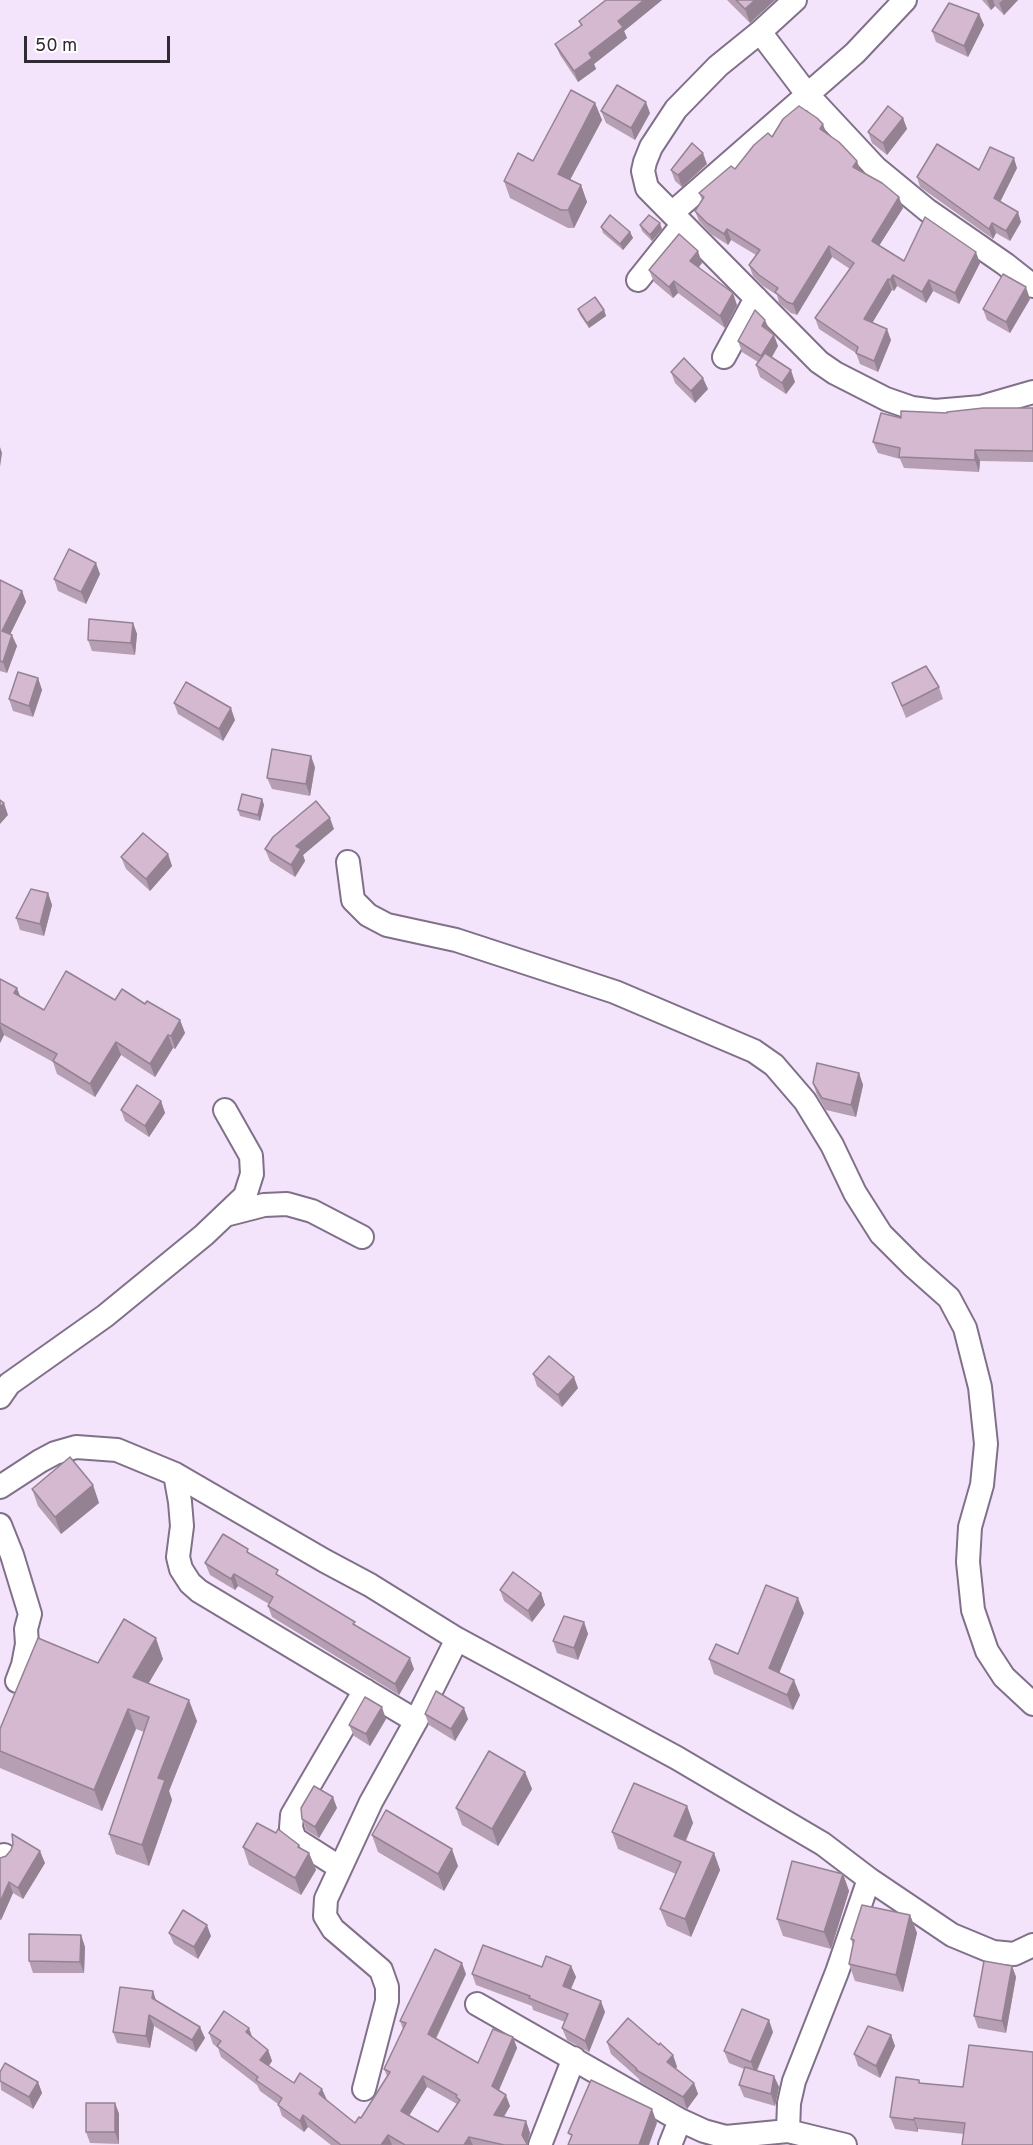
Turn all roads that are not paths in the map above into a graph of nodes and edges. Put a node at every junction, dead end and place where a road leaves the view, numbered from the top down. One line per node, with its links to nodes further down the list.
1 (795, 0): 3 (street)
2 (905, 0): 4 (street)
3 (760, 32): 4 (street); 5 (street)
4 (807, 94): 5 (street); 7 (street)
5 (677, 219): 6 (street); 8 (street)
6 (638, 280)
7 (1033, 286)
8 (756, 298): 9 (street); 10 (street)
9 (724, 357)
10 (1033, 392)
11 (348, 862): 24 (street)
12 (225, 1110): 13 (street)
13 (229, 1214): 14 (street); 15 (street)
14 (362, 1237)
15 (0, 1397)
16 (175, 1474): 17 (street); 21 (street); 23 (street)
17 (0, 1487)
18 (0, 1525): 20 (street)
19 (0, 1568): 20 (street)
20 (26, 1629): 22 (street)
21 (457, 1638): 25 (street); 27 (street)
22 (17, 1681)
23 (365, 1690): 25 (street); 26 (street)
24 (1033, 1704)
25 (416, 1720): 26 (street)
26 (339, 1867): 31 (street)
27 (869, 1879): 28 (street); 33 (street)
28 (1033, 1945)
29 (477, 2004): 30 (street)
30 (574, 2058): 32 (street); 35 (street)
31 (364, 2089)
32 (680, 2120): 34 (street); 36 (street)
33 (788, 2131): 34 (street); 37 (street)
34 (726, 2141)
35 (540, 2145)
36 (670, 2145)
37 (845, 2145)

